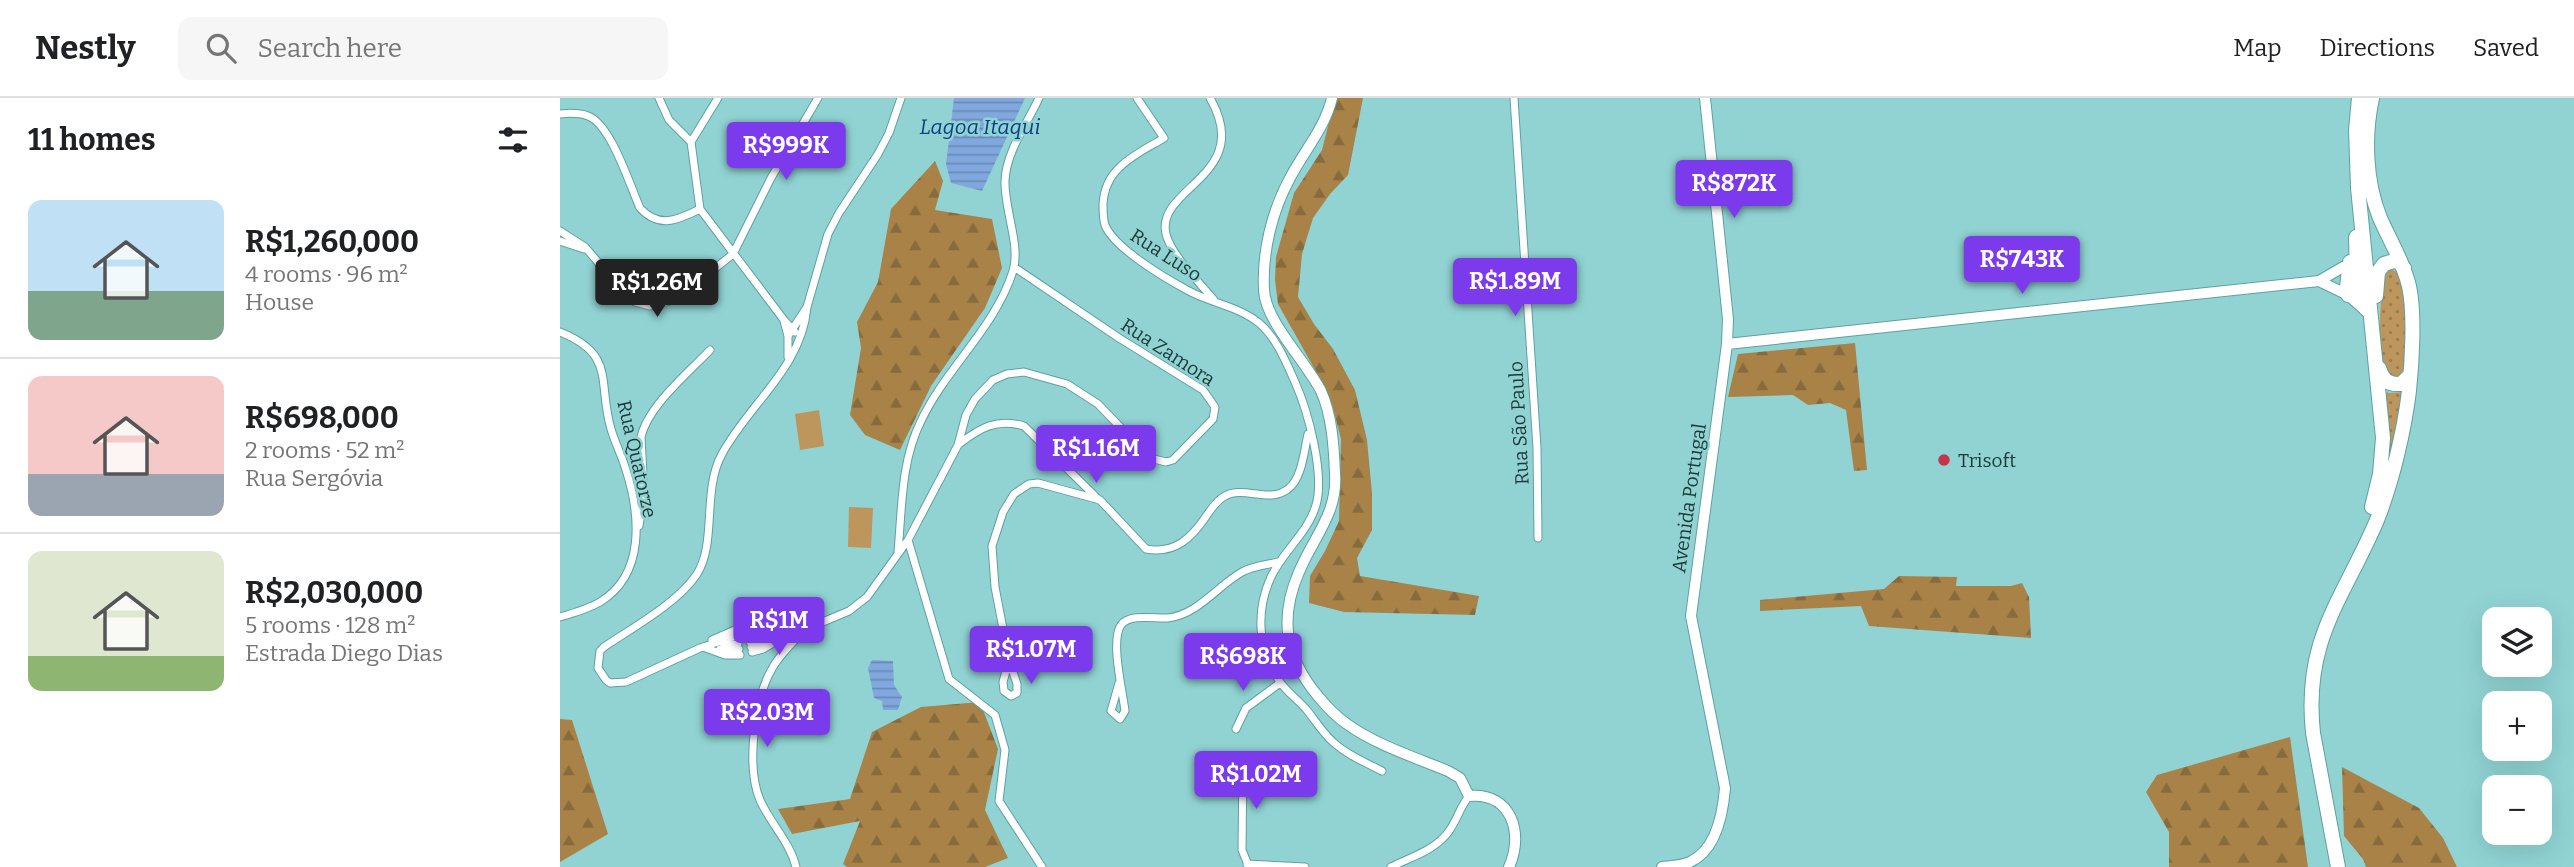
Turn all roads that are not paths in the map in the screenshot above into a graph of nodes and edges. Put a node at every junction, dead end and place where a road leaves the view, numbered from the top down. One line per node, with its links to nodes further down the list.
1 (659, 98): 14 (street)
2 (718, 98): 14 (street)
3 (818, 98): 20 (street)
4 (901, 98): 27 (street)
5 (1039, 98): 23 (street)
6 (1137, 98): 26 (street, Rua Luso)
7 (1210, 98): 26 (street)
8 (1332, 98): 56 (street)
9 (1514, 98): 42 (street, Rua São Paulo)
10 (1705, 98): 33 (street, Avenida Portugal)
11 (2359, 98): 16 (highway)
12 (2372, 98): 22 (highway)
13 (560, 114): 15 (street)
14 (691, 142): 15 (street)
15 (701, 209): 20 (street)
16 (2359, 210): 21 (highway); 21 (highway)
17 (560, 232): 19 (street)
18 (560, 241): 19 (street)
19 (588, 251): 20 (street)
20 (733, 254): 31 (street)
21 (2357, 260): 22 (highway); 24 (street); 25 (highway); 28 (highway); 29 (highway)
22 (2400, 264): 29 (highway); 37 (highway)
23 (1014, 267): 39 (street, Rua Zamora); 44 (street)
24 (2319, 281): 25 (street); 33 (street)
25 (2348, 295): 28 (street)
26 (1215, 300): 38 (street)
27 (807, 307): 31 (street); 32 (street)
28 (2366, 311): 29 (highway)
29 (2374, 330): 35 (highway)
30 (560, 332): 41 (street, Rua Quatorze)
31 (791, 333): 32 (street); 36 (street)
32 (800, 337): 36 (street)
33 (1727, 344): 63 (street, Avenida Portugal)
34 (710, 350): 41 (street)
35 (2376, 360): 37 (highway); 64 (highway)
36 (787, 366): 49 (street)
37 (2410, 375): 65 (highway)
38 (1309, 430): 40 (street); 45 (street)
39 (958, 445): 40 (street); 43 (street, Rua Zamora)
40 (1100, 500): 50 (street)
41 (638, 530): 46 (street, Rua Quatorze)
42 (1538, 538)
43 (908, 540): 44 (street, Rua Zamora); 59 (street)
44 (898, 552): 47 (street, Rua Zamora)
45 (1278, 562): 51 (street); 52 (street)
46 (560, 617)
47 (806, 629): 48 (street); 58 (street)
48 (791, 632): 48 (street)
49 (702, 647): 49 (street)
50 (1009, 660)
51 (1119, 683)
52 (1280, 683): 53 (street); 55 (street)
53 (1236, 729)
54 (1243, 763): 57 (street)
55 (1382, 771)
56 (1469, 796): 61 (street); 62 (street)
57 (1248, 865): 60 (street)
58 (796, 867)
59 (1042, 867)
60 (1304, 867)
61 (1391, 867)
62 (1509, 867)
63 (1662, 867)
64 (2329, 867)
65 (2338, 867)

